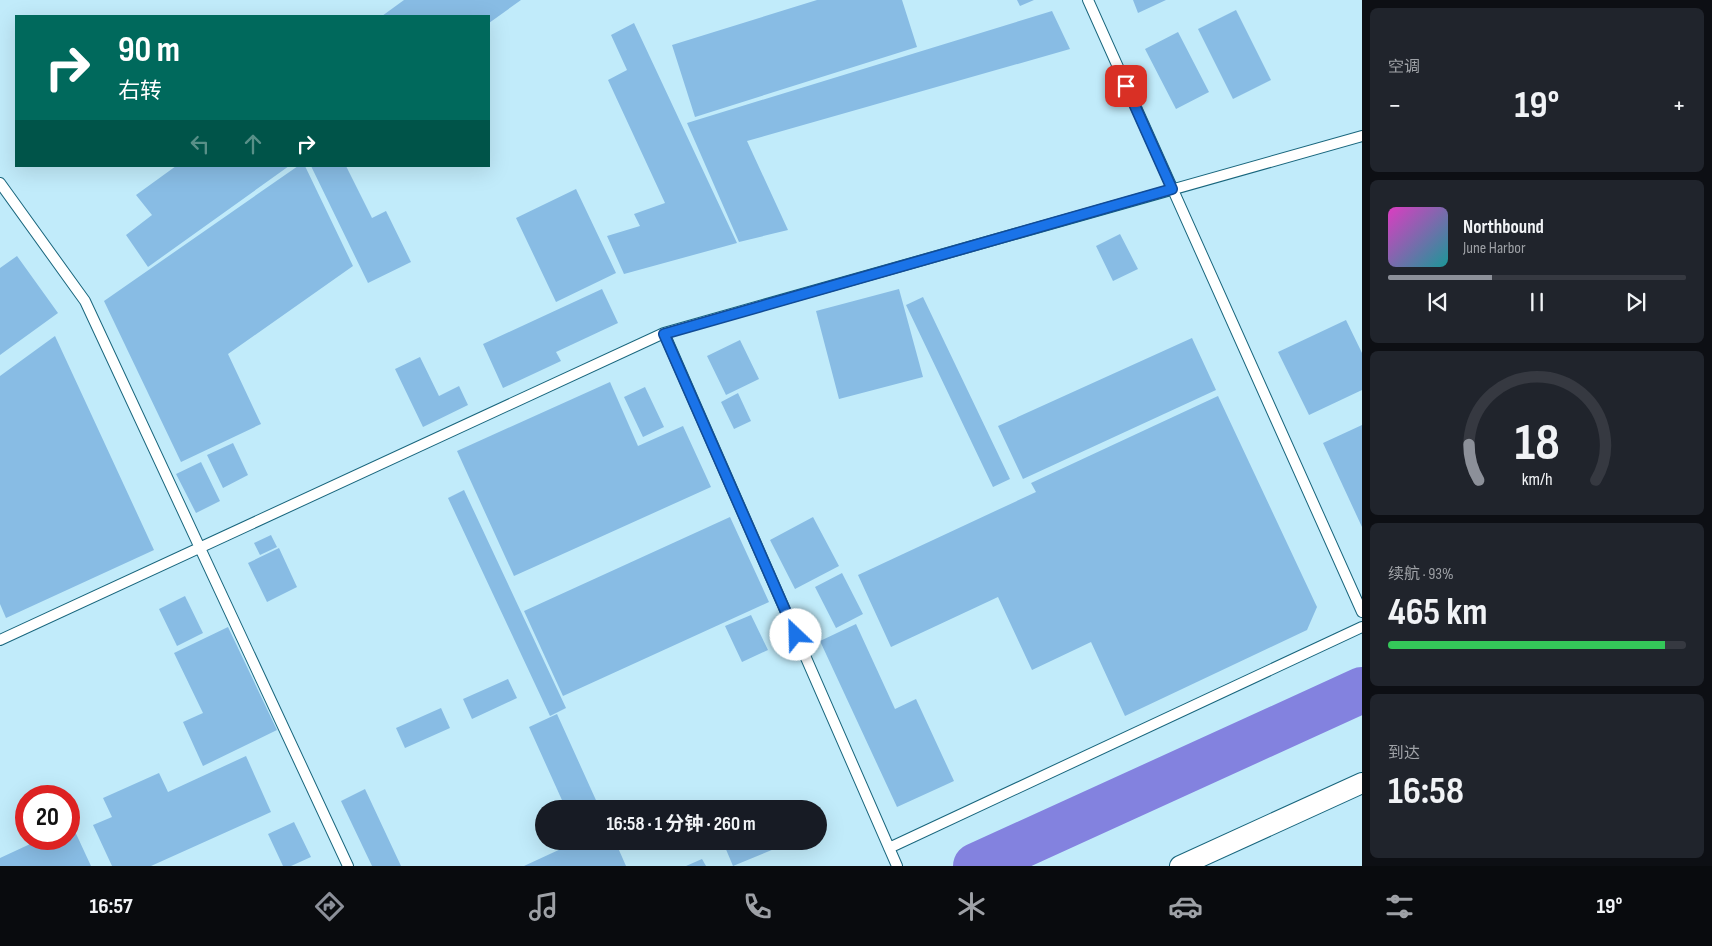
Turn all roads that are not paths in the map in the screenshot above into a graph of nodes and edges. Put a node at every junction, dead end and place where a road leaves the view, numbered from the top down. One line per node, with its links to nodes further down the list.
1 (1088, 0): 4 (lane)
2 (1362, 136): 4 (lane)
3 (0, 182): 6 (lane)
4 (1172, 189): 5 (lane); 7 (lane)
5 (664, 334): 6 (lane); 11 (lane)
6 (200, 547): 9 (lane); 12 (lane)
7 (1362, 612)
8 (1362, 626): 11 (lane)
9 (0, 640)
10 (1362, 783): 14 (street)
11 (889, 848): 13 (lane)
12 (348, 866)
13 (897, 866)
14 (1180, 866)

